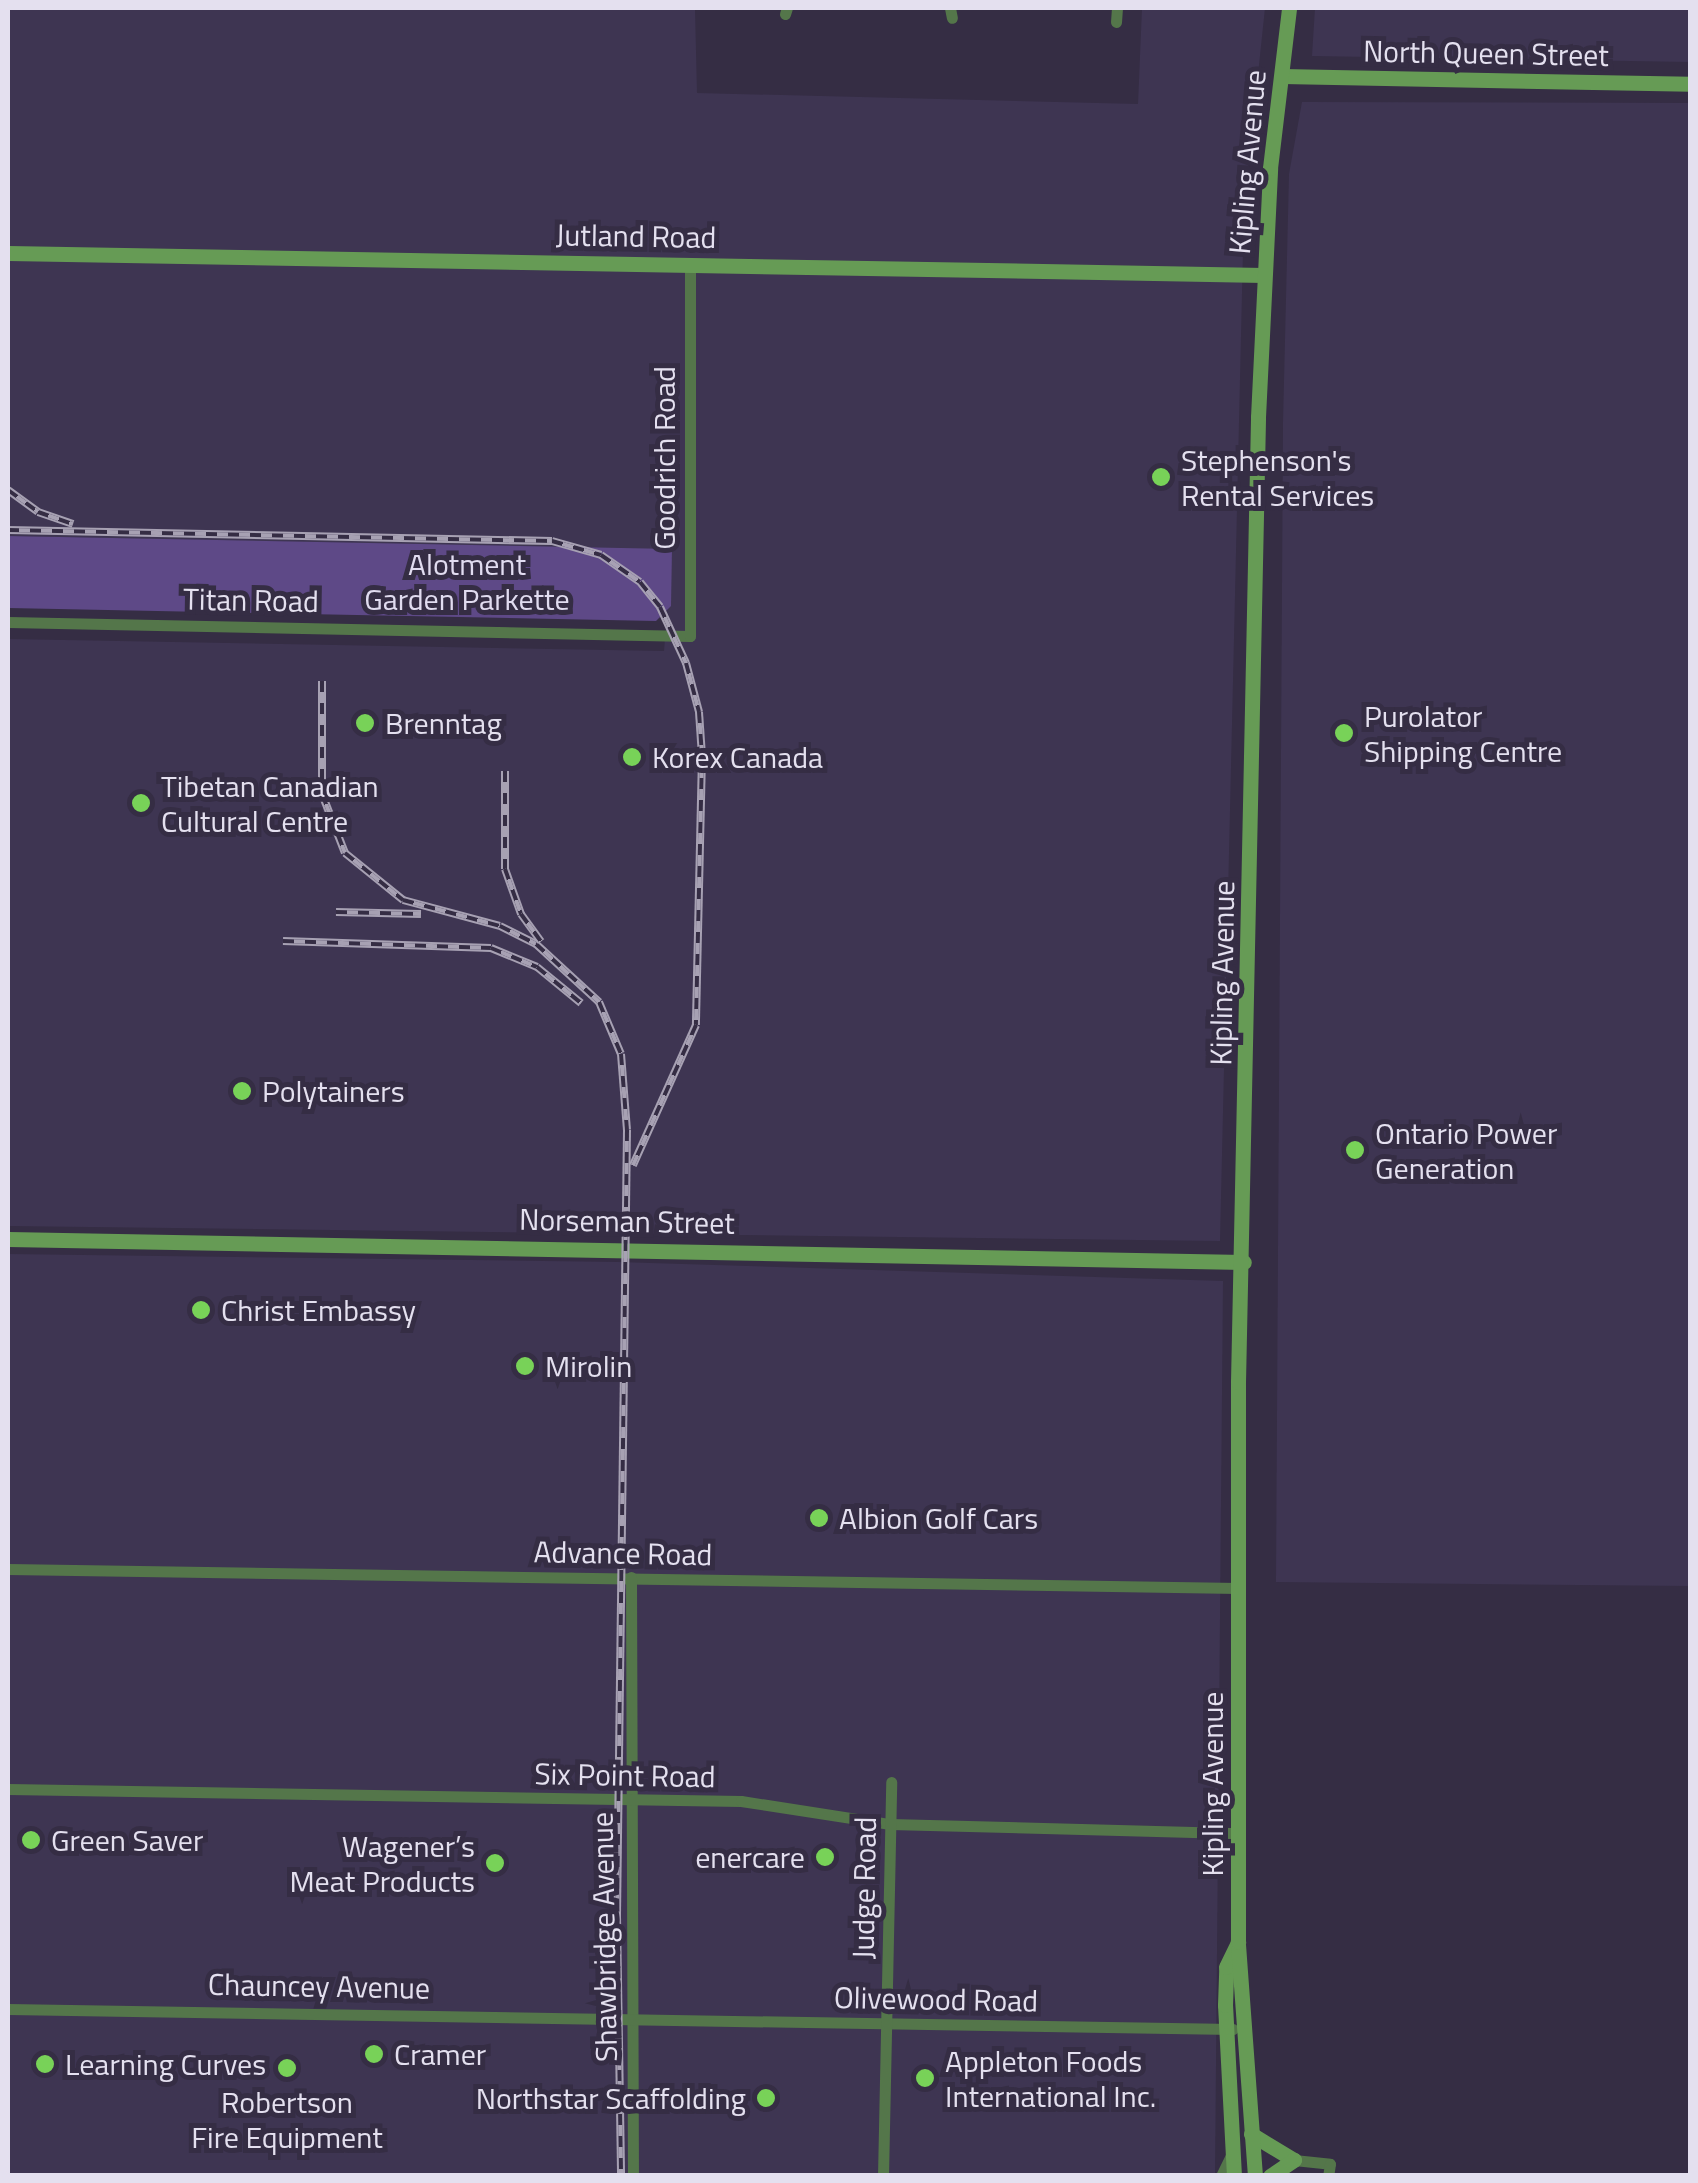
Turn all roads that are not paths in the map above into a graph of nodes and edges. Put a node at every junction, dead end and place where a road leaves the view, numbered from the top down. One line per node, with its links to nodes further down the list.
1 (1116, 8): 3 (street)
2 (1289, 8): 4 (main road, Kipling Avenue)
3 (1116, 22)
4 (1282, 76): 5 (main road, North Queen Street); 8 (main road, Kipling Avenue)
5 (1690, 84)
6 (8, 252): 7 (main road, Jutland Road)
7 (690, 264): 8 (main road, Jutland Road); 10 (street, Goodrich Road)
8 (1264, 275): 12 (main road, Kipling Avenue)
9 (8, 622): 10 (street, Titan Road)
10 (675, 636)
11 (8, 1238): 12 (main road, Norseman Street)
12 (1244, 1262): 15 (main road, Kipling Avenue)
13 (8, 1569): 14 (street, Advance Road)
14 (632, 1577): 15 (street, Advance Road); 18 (street, Shawbridge Avenue)
15 (1238, 1588): 20 (main road, Kipling Avenue)
16 (890, 1782): 19 (street, Judge Road)
17 (8, 1789): 18 (street, Six Point Road)
18 (627, 1800): 19 (street, Six Point Road); 23 (street, Shawbridge Avenue)
19 (890, 1824): 20 (street, Six Point Road); 24 (street, Judge Road)
20 (1240, 1833): 21 (main road, Kipling Avenue)
21 (1238, 1942): 25 (main road, Kipling Avenue); 26 (main road, Kipling Avenue)
22 (8, 2009): 23 (street, Chauncey Avenue)
23 (629, 2016): 24 (street, Olivewood Road); 30 (street, Shawbridge Avenue)
24 (886, 2024): 25 (street, Olivewood Road); 31 (street, Judge Road)
25 (1225, 2029): 26 (street, Olivewood Road); 28 (main road, Kipling Avenue)
26 (1242, 2030): 27 (main road, Kipling Avenue)
27 (1251, 2134): 29 (main road); 34 (main road, Kipling Avenue)
28 (1232, 2153): 32 (street, Kipling Avenue); 33 (main road, Kipling Avenue)
29 (1294, 2160): 35 (main road); 36 (street)
30 (633, 2176)
31 (884, 2176)
32 (1221, 2176)
33 (1234, 2176)
34 (1255, 2176)
35 (1270, 2176)
36 (1328, 2176)

